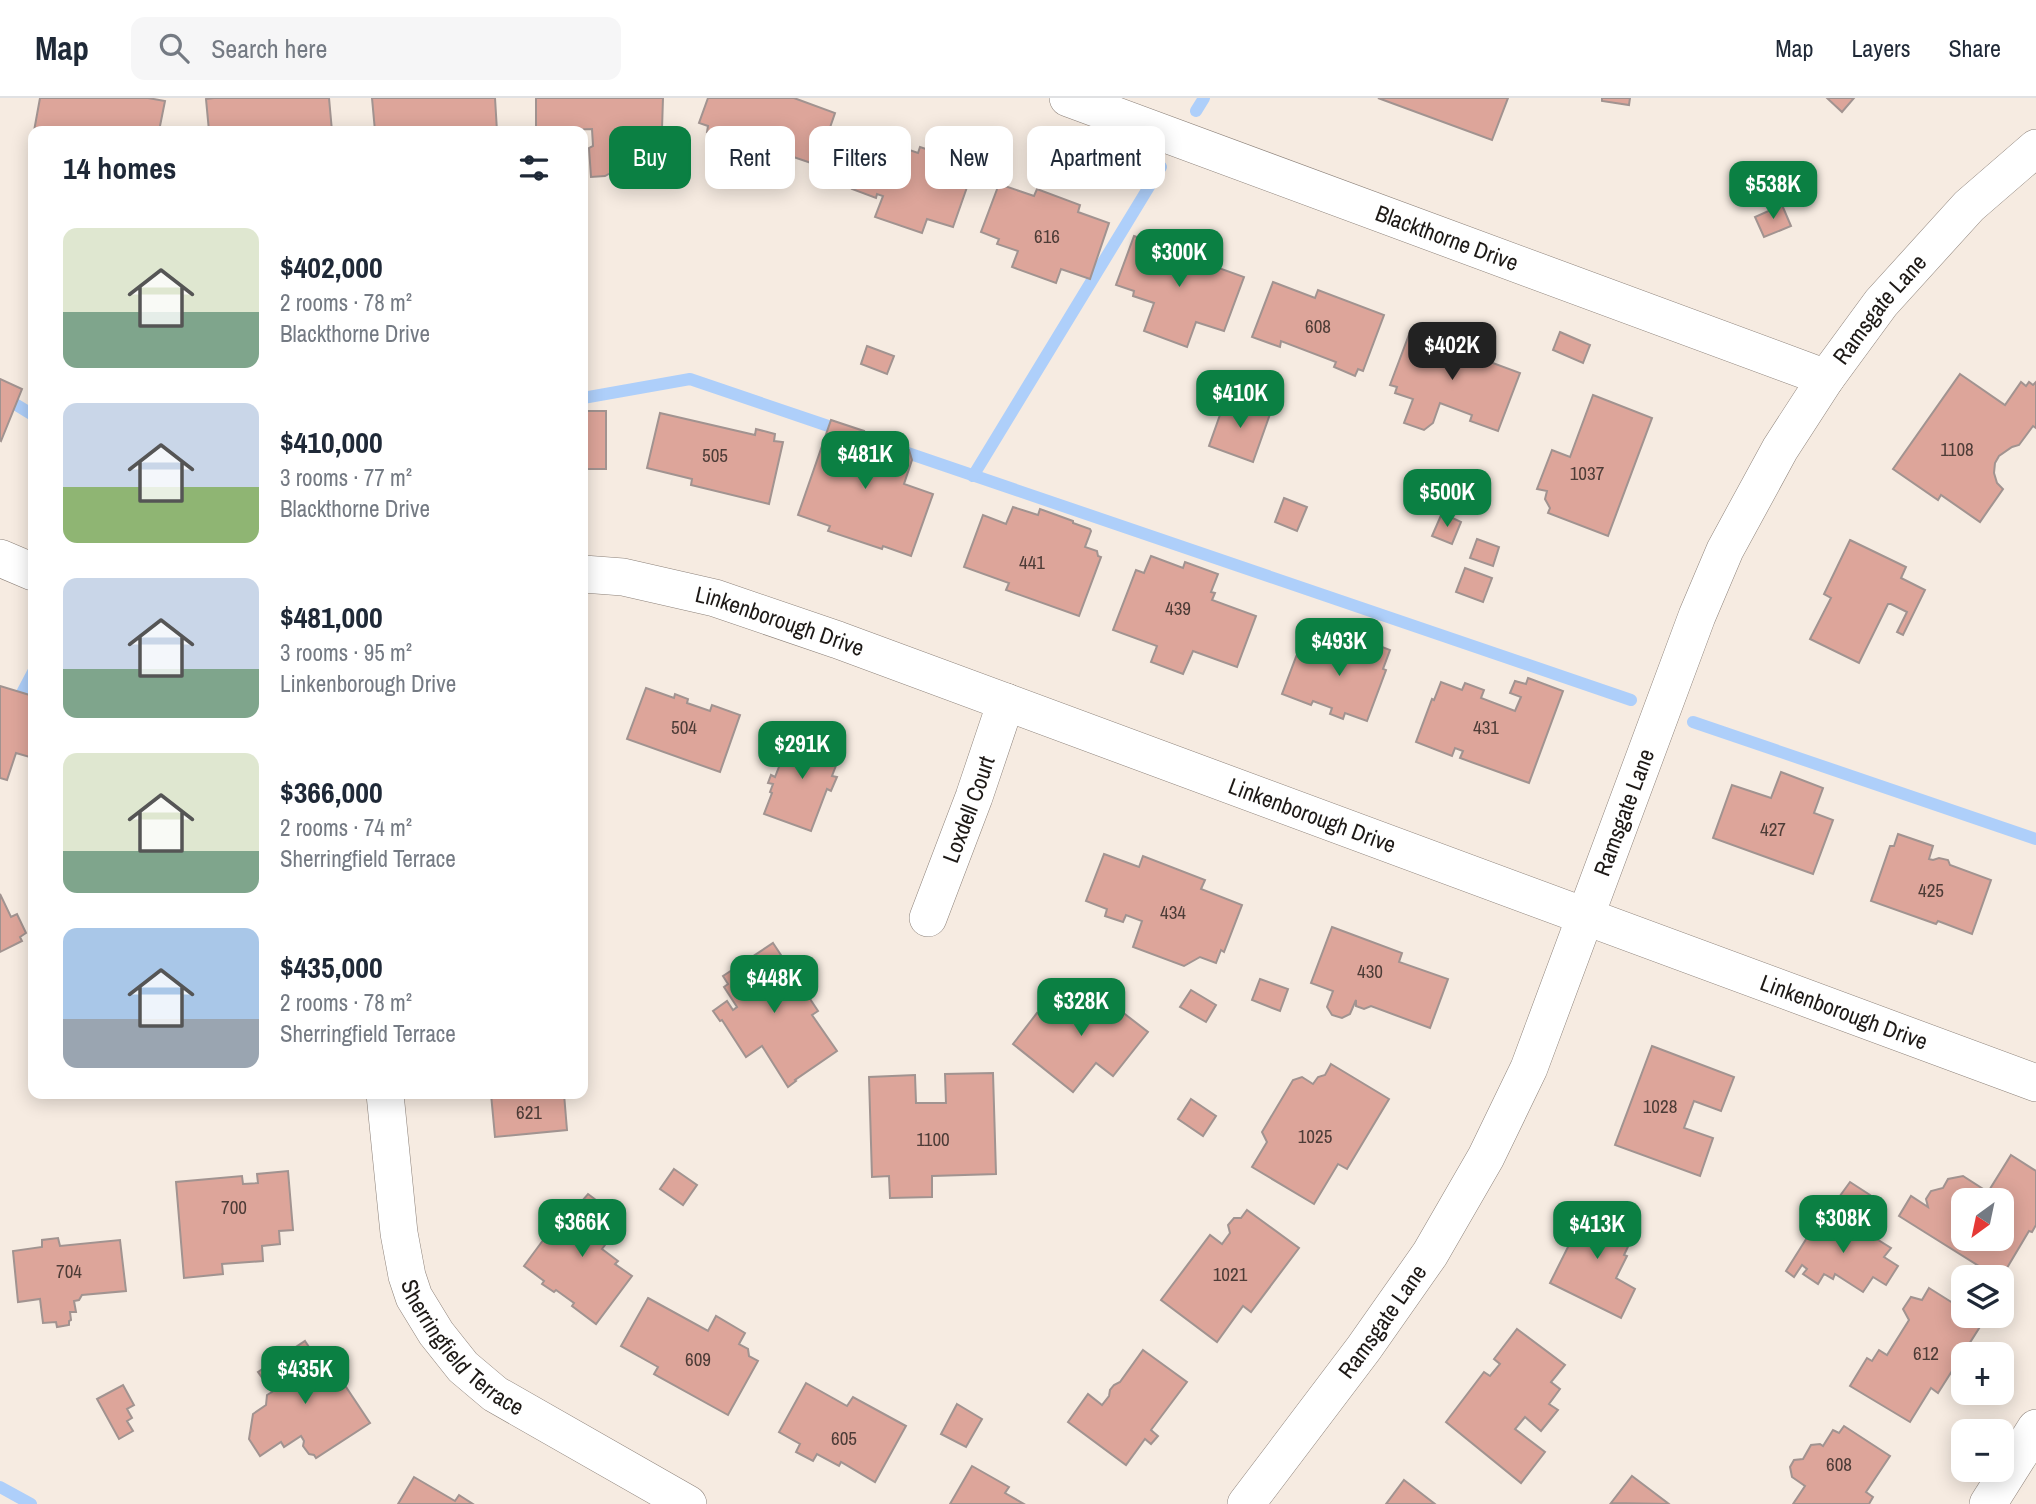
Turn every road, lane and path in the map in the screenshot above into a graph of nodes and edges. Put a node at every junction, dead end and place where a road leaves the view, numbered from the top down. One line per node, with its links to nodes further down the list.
1 (1068, 98): 3 (street, Blackthorne Drive)
2 (2036, 148): 3 (street, Ramsgate Lane)
3 (1826, 378): 8 (street, Ramsgate Lane)
4 (0, 558): 5 (street)
5 (28, 570)
6 (588, 574): 7 (street, Linkenborough Drive)
7 (1006, 702): 8 (street, Linkenborough Drive); 9 (street, Loxdell Court)
8 (1587, 916): 10 (street, Linkenborough Drive); 14 (street, Ramsgate Lane)
9 (929, 918)
10 (2036, 1083)
11 (386, 1099): 13 (street, Sherringfield Terrace)
12 (2036, 1428): 15 (street)
13 (688, 1504)
14 (1245, 1504)
15 (1988, 1504)

